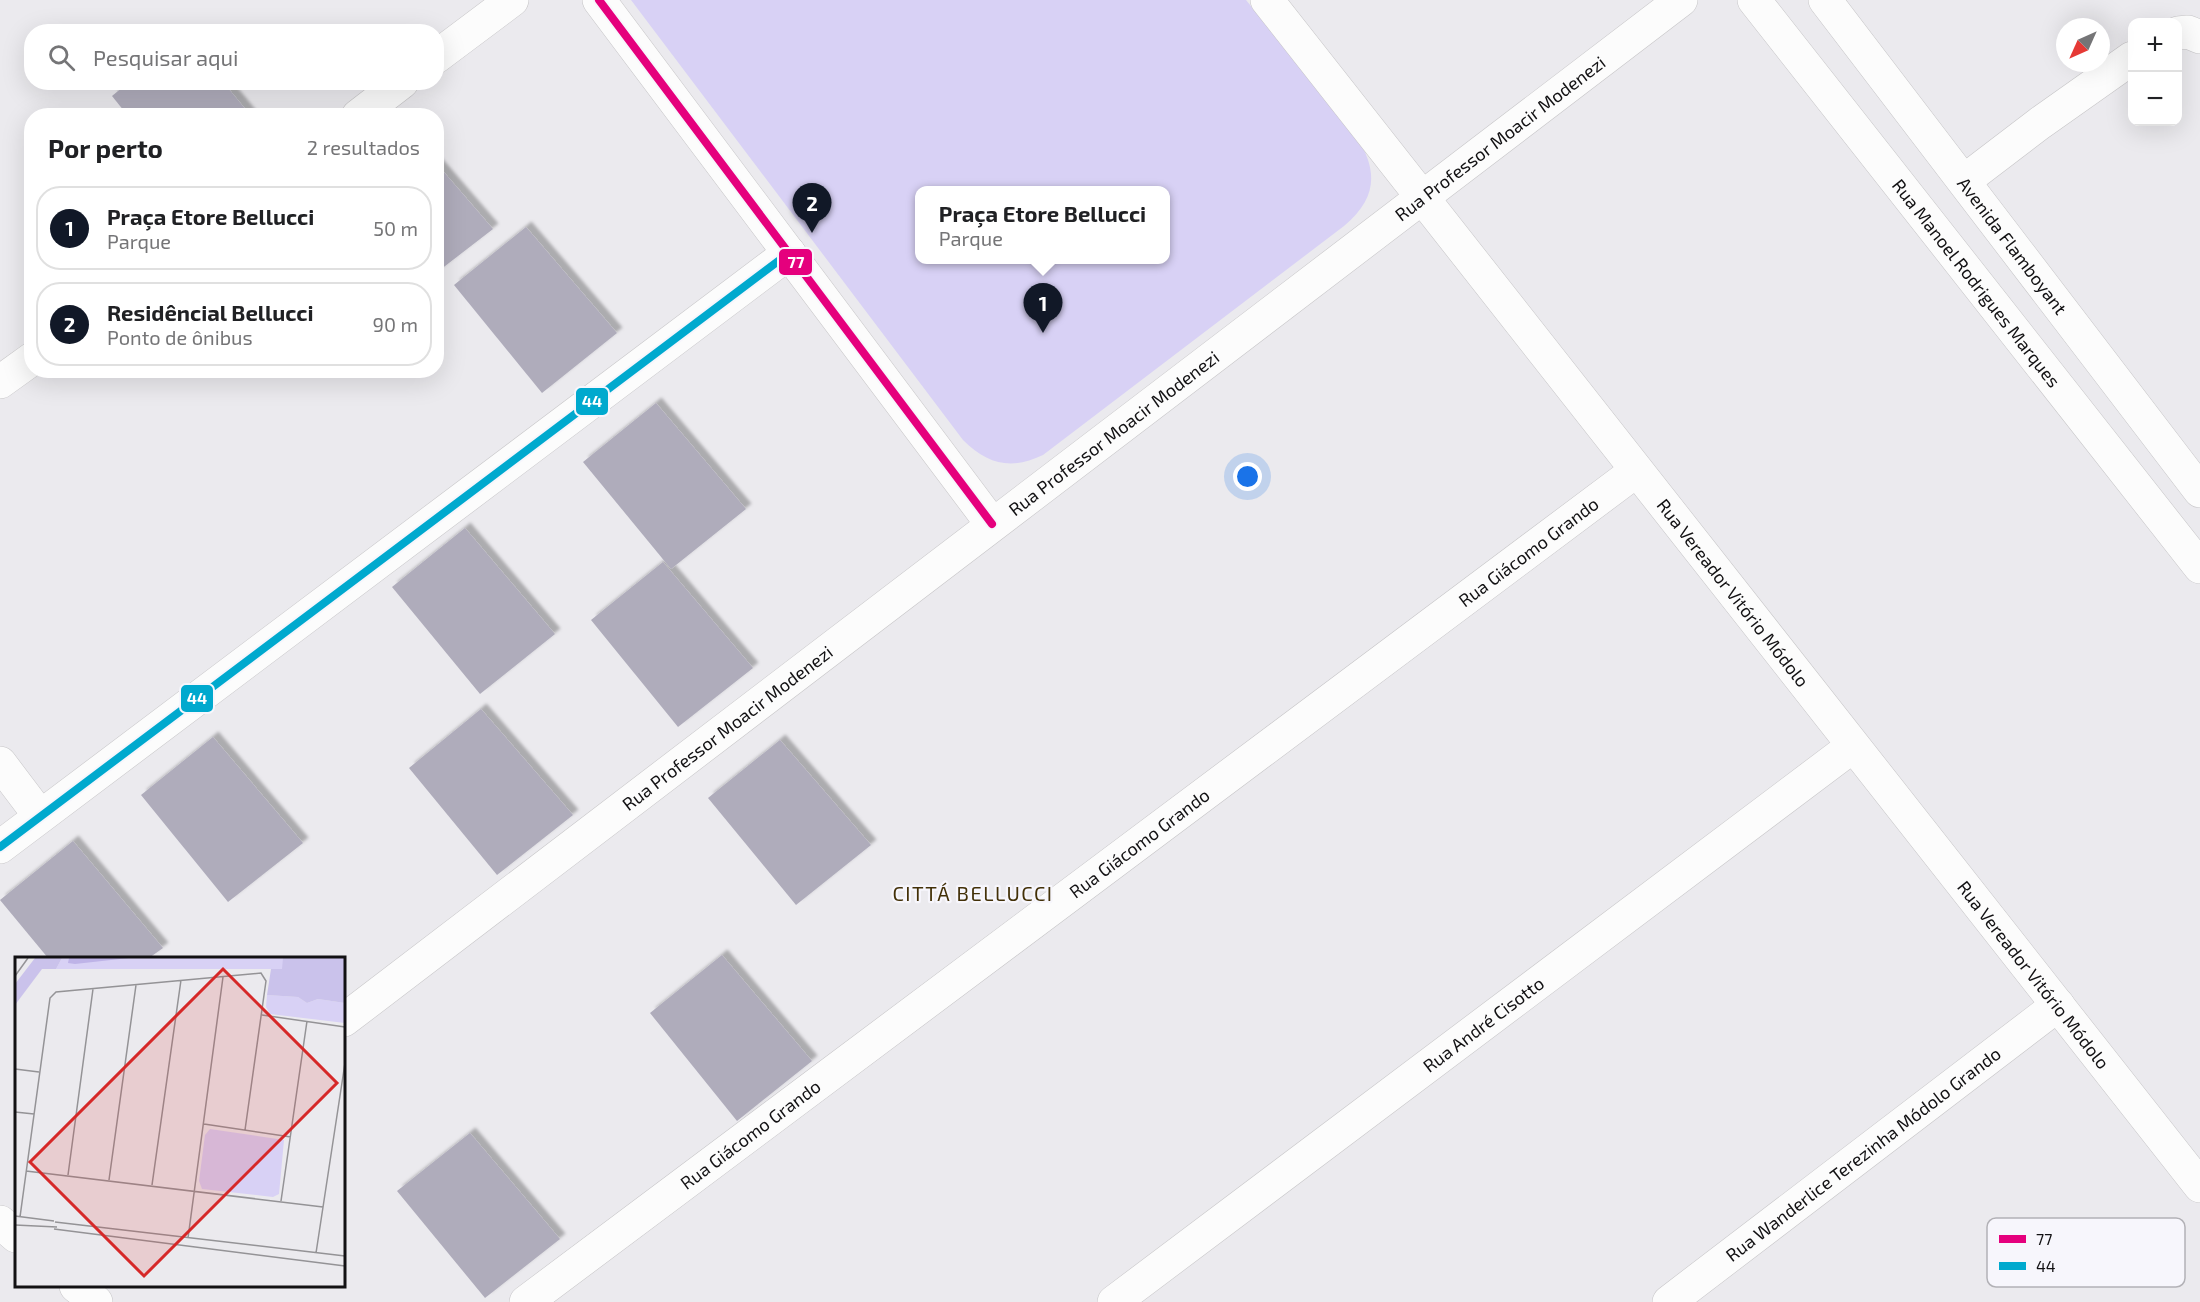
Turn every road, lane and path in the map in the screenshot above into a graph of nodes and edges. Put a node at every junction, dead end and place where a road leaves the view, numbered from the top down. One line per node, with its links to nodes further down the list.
1 (512, 0): 9 (street)
2 (599, 0): 15 (street)
3 (1267, 0): 14 (street, Rua Vereador Vitório Módolo)
4 (1681, 0): 14 (street, Rua Professor Moacir Modenezi)
5 (1754, 0): 21 (street, Rua Manoel Rodrigues Marques)
6 (1826, 0): 13 (street, Avenida Flamboyant)
7 (2182, 33): 8 (street)
8 (2200, 37)
9 (444, 51)
10 (2128, 61): 13 (street)
11 (392, 90): 12 (street)
12 (368, 108)
13 (1965, 181): 19 (street, Avenida Flamboyant)
14 (1422, 196): 18 (street, Rua Vereador Vitório Módolo); 20 (street, Rua Professor Moacir Modenezi)
15 (789, 254): 20 (street); 24 (street)
16 (24, 365): 17 (street)
17 (0, 382)
18 (1636, 471): 22 (street, Rua Vereador Vitório Módolo); 33 (street, Rua Giácomo Grando)
19 (2200, 491)
20 (992, 524): 27 (street, Rua Professor Moacir Modenezi)
21 (2200, 567)
22 (1853, 746): 26 (street, Rua Vereador Vitório Módolo); 34 (street, Rua André Cisotto)
23 (0, 764): 24 (street)
24 (40, 816): 25 (street)
25 (0, 847)
26 (2058, 1005): 28 (street, Rua Vereador Vitório Módolo); 35 (street, Rua Wanderlice Terezinha Módolo Grando)
27 (345, 1019)
28 (2200, 1186)
29 (0, 1222): 30 (street)
30 (15, 1235)
31 (77, 1287): 32 (street)
32 (96, 1302)
33 (526, 1302)
34 (1114, 1302)
35 (1669, 1302)

